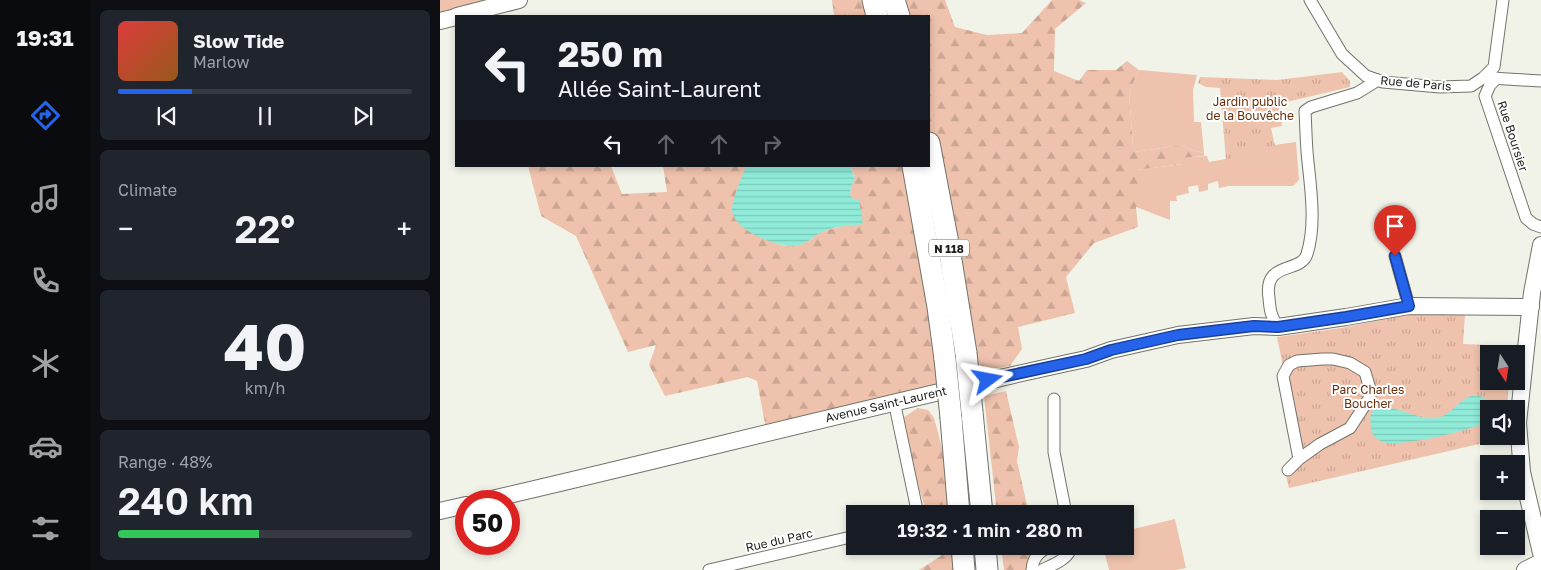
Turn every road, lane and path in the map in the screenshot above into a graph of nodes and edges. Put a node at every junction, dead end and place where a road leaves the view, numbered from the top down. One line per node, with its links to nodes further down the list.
1 (519, 0): 6 (main road)
2 (873, 0): 7 (highway)
3 (894, 0): 8 (highway)
4 (1310, 0): 13 (street, Rue de Paris)
5 (1503, 0): 11 (street)
6 (461, 15)
7 (877, 15)
8 (899, 15)
9 (455, 17): 10 (main road)
10 (440, 21)
11 (1496, 72): 12 (street, Rue de Paris); 15 (street, Rue de Paris); 17 (street, Rue Boursier)
12 (1483, 78): 14 (street, Rue de Paris); 16 (street)
13 (1378, 80): 16 (street, Rue de Paris); 25 (street)
14 (1440, 81)
15 (1541, 82)
16 (1471, 86): 17 (street)
17 (1485, 96): 20 (street, Rue Boursier)
18 (930, 148): 33 (highway, N 118, bridge)
19 (913, 167): 32 (highway, N 118, bridge)
20 (1541, 227)
21 (1541, 245): 24 (main road)
22 (1395, 256): 23 (street)
23 (1409, 306): 24 (main road, Avenue Saint-Laurent); 25 (main road, Avenue Saint-Laurent)
24 (1531, 307): 38 (main road)
25 (1278, 327): 27 (main road, Avenue Saint-Laurent)
26 (1054, 399): 34 (street)
27 (894, 401): 30 (main road, Avenue Saint-Laurent); 31 (street)
28 (1299, 459): 28 (street); 29 (street)
29 (1288, 470)
30 (520, 492)
31 (916, 505)
32 (958, 505)
33 (981, 505)
34 (1064, 505)
35 (455, 508): 36 (main road)
36 (440, 511)
37 (846, 538): 44 (street, Rue du Parc)
38 (1541, 553)
39 (963, 555): 45 (highway)
40 (986, 555): 46 (highway)
41 (1037, 555): 47 (street)
42 (1068, 555): 48 (street)
43 (1541, 562): 49 (main road)
44 (709, 570)
45 (964, 570)
46 (987, 570)
47 (1032, 570)
48 (1042, 570)
49 (1525, 570)

